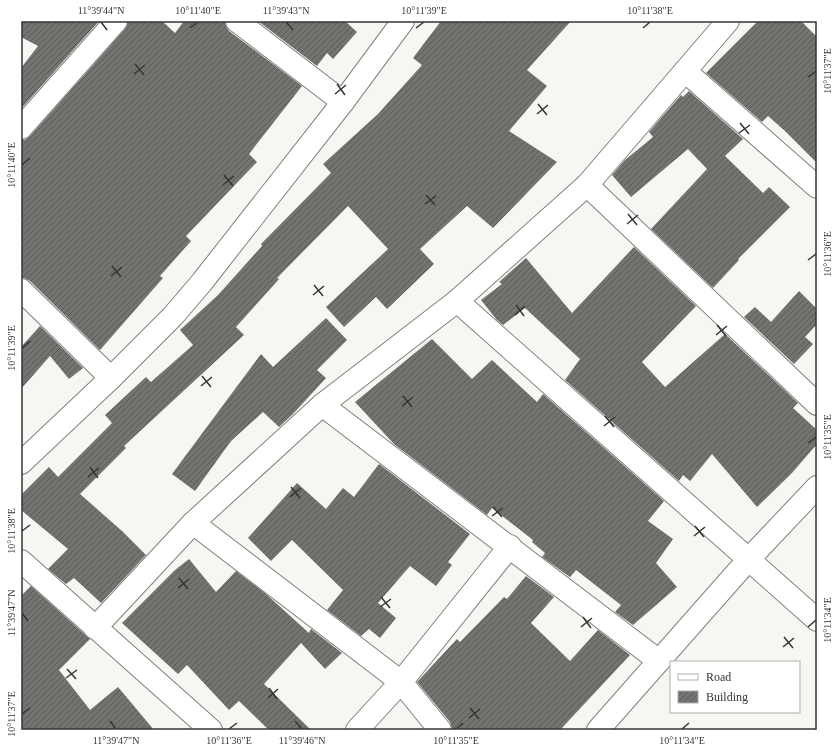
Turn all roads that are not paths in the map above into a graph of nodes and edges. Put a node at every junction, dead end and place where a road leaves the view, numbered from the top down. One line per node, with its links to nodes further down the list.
1 (116, 21): 7 (street)
2 (237, 21): 6 (street)
3 (403, 21): 6 (street)
4 (728, 21): 5 (street)
5 (685, 71): 8 (street); 9 (street)
6 (343, 102): 12 (street)
7 (21, 128)
8 (587, 185): 11 (street); 13 (street)
9 (817, 187)
10 (21, 290): 12 (street)
11 (457, 301): 14 (street); 19 (street)
12 (111, 378): 15 (street)
13 (817, 404)
14 (322, 405): 17 (street); 18 (street)
15 (21, 463)
16 (817, 487): 19 (street)
17 (194, 523): 22 (street); 24 (street)
18 (510, 546): 23 (street); 24 (street)
19 (748, 560): 21 (street); 23 (street)
20 (21, 561): 22 (street)
21 (817, 620)
22 (95, 628): 25 (street)
23 (659, 661): 28 (street)
24 (401, 682): 26 (street); 27 (street)
25 (211, 730)
26 (357, 730)
27 (440, 730)
28 (598, 730)

